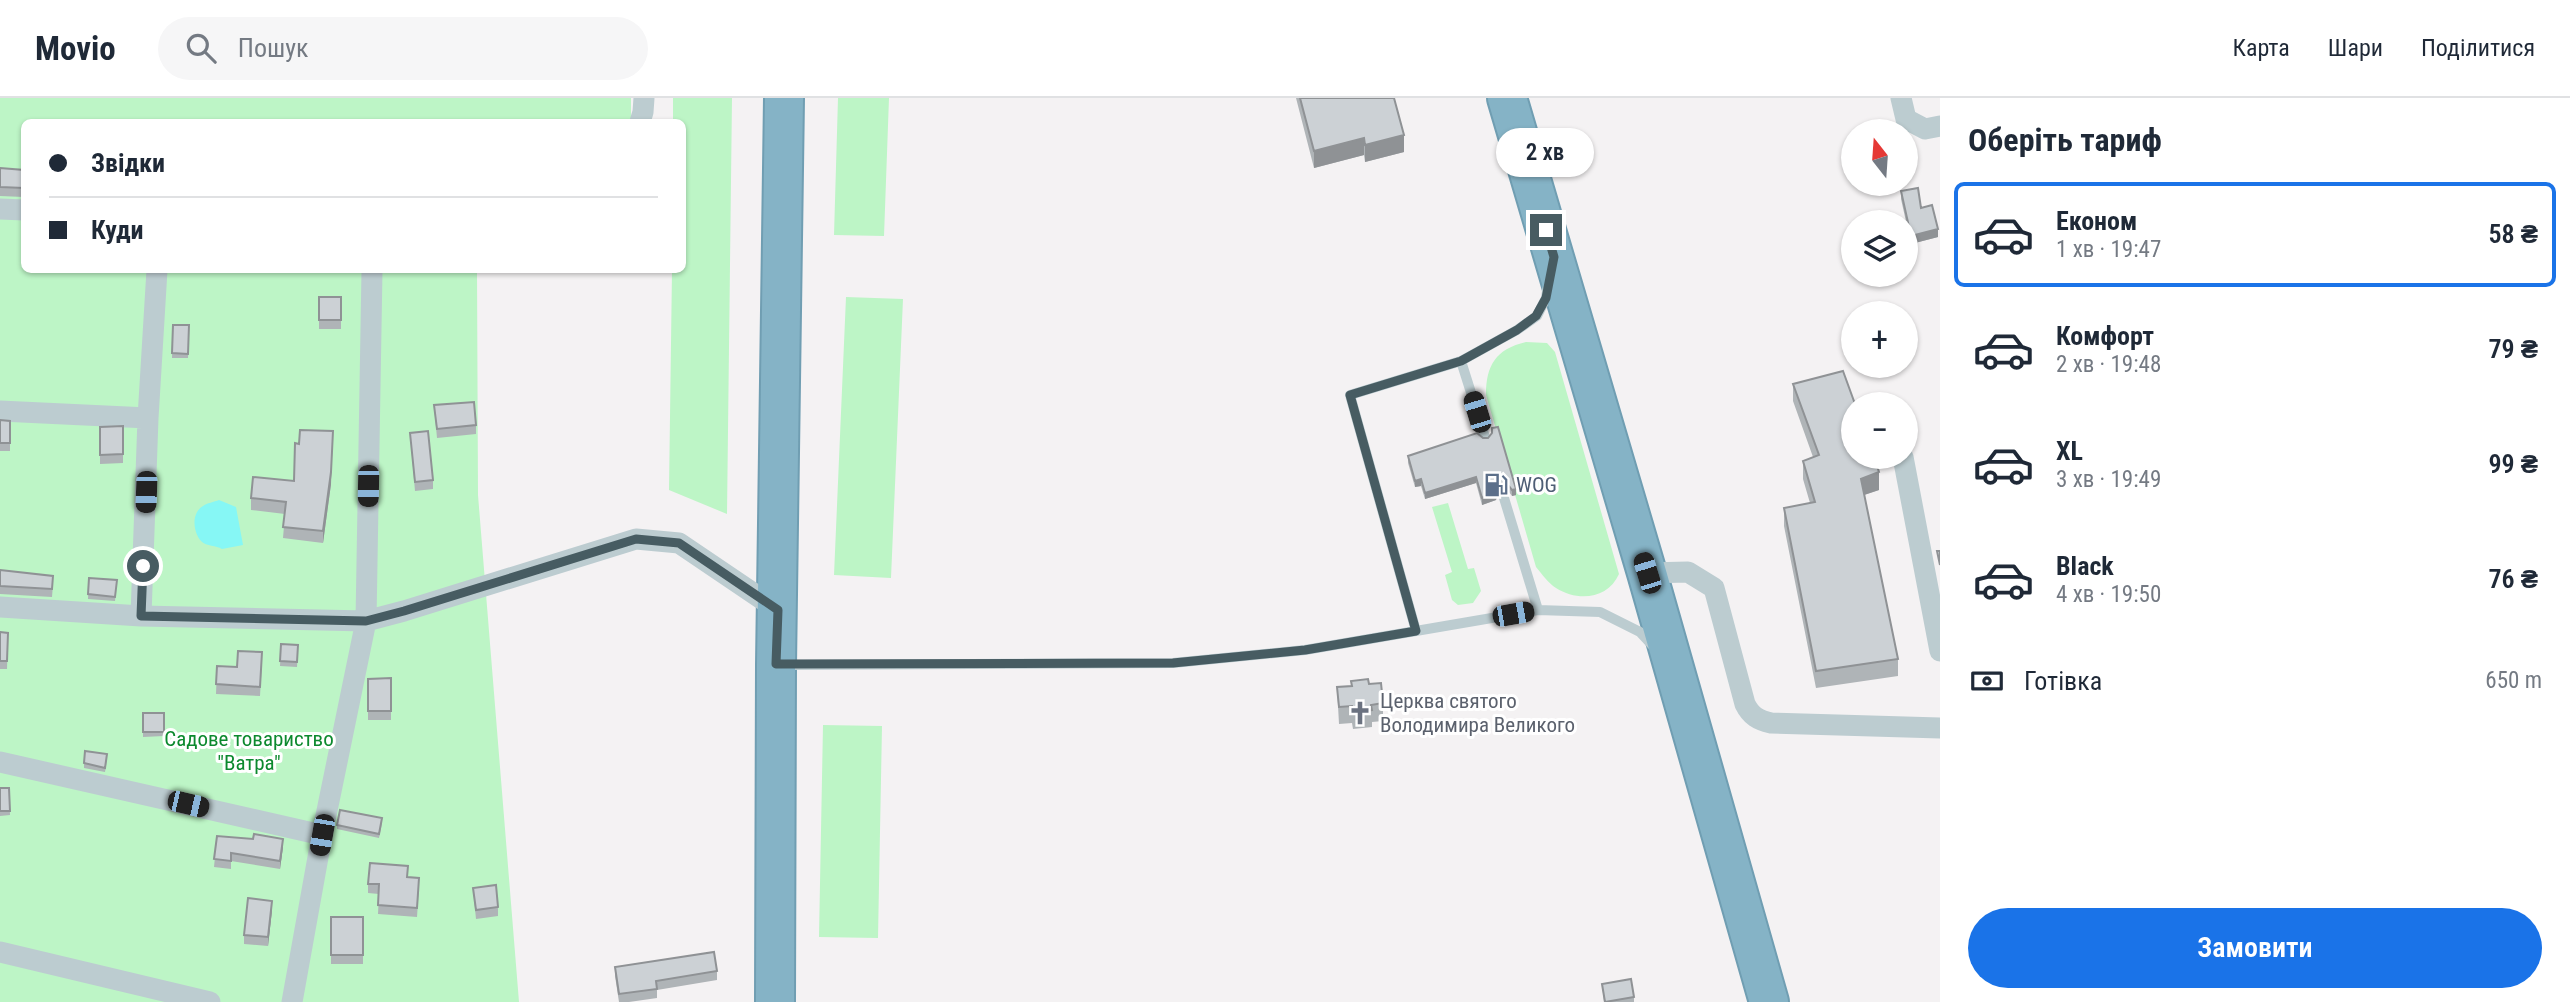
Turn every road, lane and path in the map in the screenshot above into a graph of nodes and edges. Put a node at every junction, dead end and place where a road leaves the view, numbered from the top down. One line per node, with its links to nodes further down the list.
1 (644, 98): 5 (street)
2 (784, 98): 21 (highway)
3 (1507, 98): 9 (highway)
4 (1900, 98): 6 (street)
5 (641, 119)
6 (1940, 126)
7 (0, 209): 8 (street)
8 (21, 210)
9 (1554, 257): 12 (lane); 18 (highway)
10 (157, 273): 14 (street)
11 (372, 273): 24 (street)
12 (1461, 361): 15 (lane); 25 (lane)
13 (0, 411): 14 (street)
14 (148, 418): 23 (street)
15 (1485, 437)
16 (1906, 469): 20 (street)
17 (1504, 498): 22 (lane)
18 (1647, 573): 28 (highway); 29 (street)
19 (0, 607): 23 (street)
20 (1936, 609): 26 (street)
21 (778, 610): 24 (street); 27 (highway)
22 (1538, 610): 25 (lane); 28 (lane)
23 (141, 616): 24 (street)
24 (366, 621): 31 (street)
25 (1416, 631): 27 (lane)
26 (1940, 652)
27 (776, 664): 35 (highway)
28 (1674, 668): 36 (highway)
29 (1940, 728)
30 (0, 762): 31 (street)
31 (322, 835): 34 (street)
32 (0, 952): 33 (street)
33 (210, 1002)
34 (292, 1002)
35 (775, 1002)
36 (1769, 1002)

